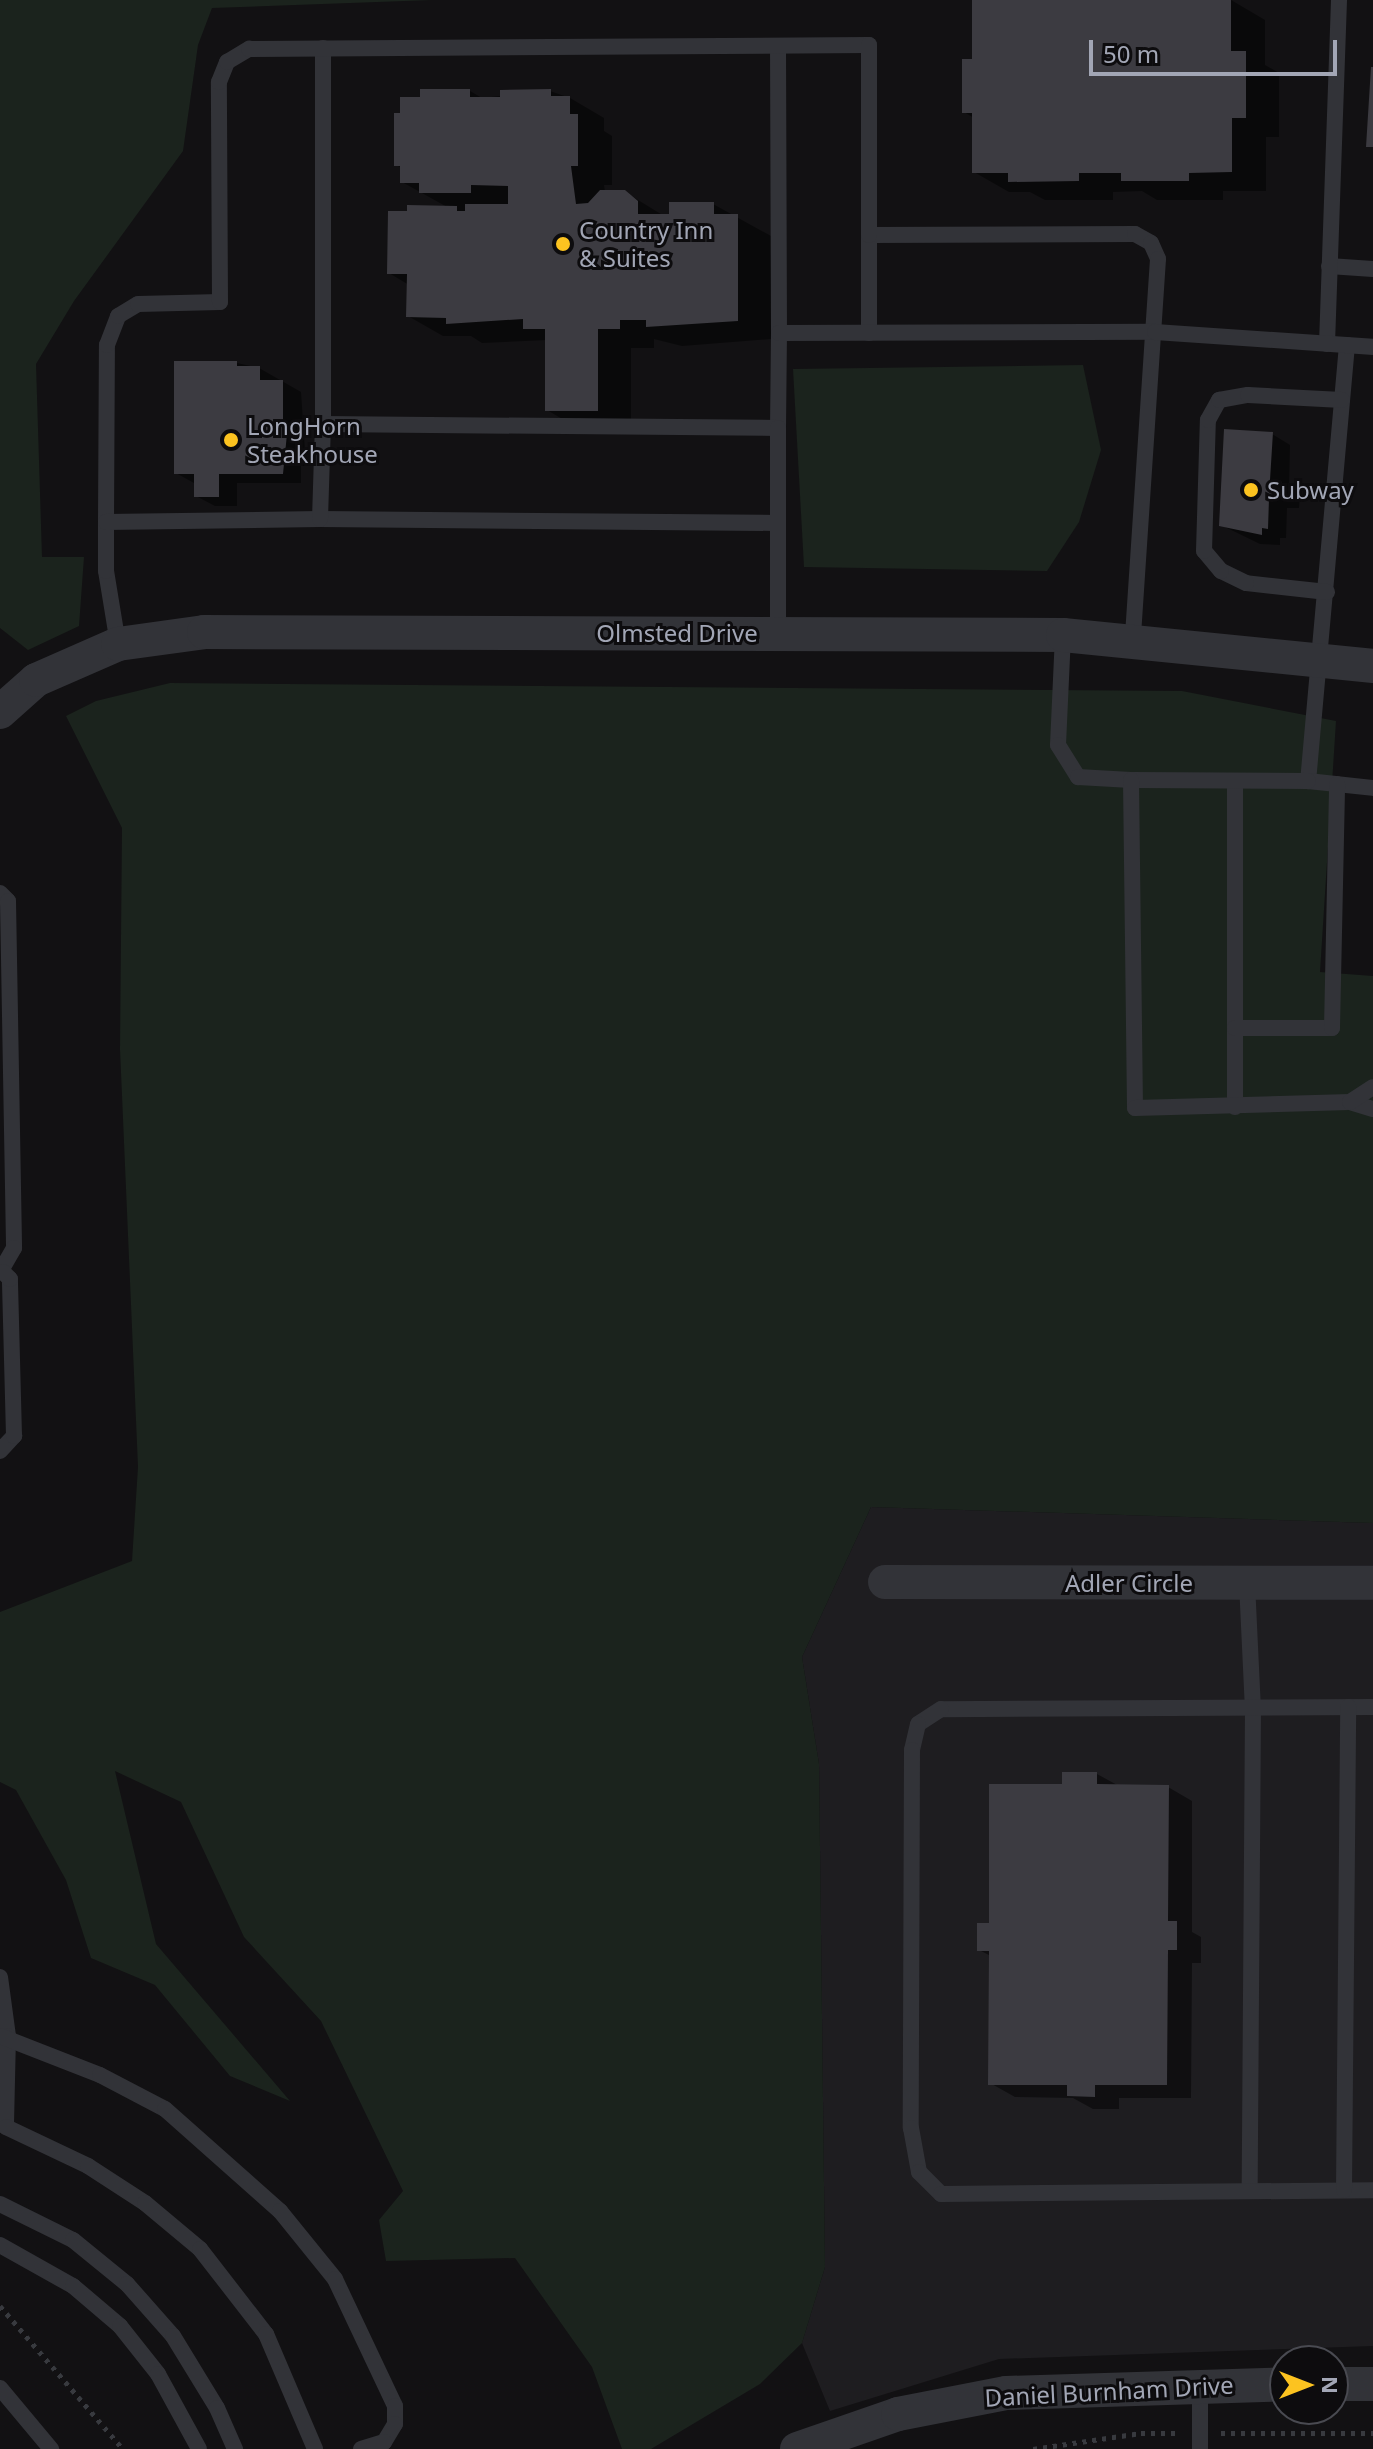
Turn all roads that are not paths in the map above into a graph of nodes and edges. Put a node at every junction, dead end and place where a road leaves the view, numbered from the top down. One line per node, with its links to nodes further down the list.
1 (1339, 0): 5 (lane)
2 (778, 46): 3 (lane); 4 (lane); 8 (lane)
3 (323, 48): 14 (lane); 17 (lane)
4 (869, 235): 7 (lane); 9 (lane)
5 (1329, 266): 6 (lane); 10 (lane)
6 (1373, 269)
7 (1155, 332): 9 (lane); 10 (lane); 22 (lane)
8 (779, 333): 9 (lane); 15 (lane)
9 (869, 333)
10 (1327, 344): 11 (lane)
11 (1347, 345): 12 (lane); 13 (lane)
12 (1373, 347)
13 (1342, 400): 19 (lane); 19 (lane)
14 (323, 424): 15 (lane); 16 (lane)
15 (778, 428): 18 (lane)
16 (320, 519): 17 (lane); 18 (lane)
17 (106, 522): 23 (lane)
18 (777, 523): 20 (lane)
19 (1327, 592): 24 (lane)
20 (778, 633): 21 (street, Olmsted Drive); 23 (street, Olmsted Drive)
21 (1063, 635): 22 (street, Olmsted Drive); 27 (lane)
22 (1133, 639): 24 (street, Olmsted Drive)
23 (118, 644): 26 (street, Olmsted Drive)
24 (1320, 659): 25 (street, Olmsted Drive); 29 (lane)
25 (1373, 666)
26 (0, 712)
27 (1131, 780): 28 (lane); 37 (lane)
28 (1235, 781): 29 (lane); 33 (lane)
29 (1308, 781): 30 (lane)
30 (1337, 784): 31 (lane); 33 (lane)
31 (1373, 788)
32 (0, 893): 34 (lane)
33 (1235, 1028): 37 (lane)
34 (5, 1076): 39 (lane)
35 (1373, 1087): 36 (lane)
36 (1350, 1102): 37 (lane); 38 (lane)
37 (1235, 1107)
38 (1373, 1109)
39 (2, 1272): 40 (lane)
40 (0, 1451)
41 (885, 1582): 42 (street, Adler Circle)
42 (1247, 1583): 43 (street, Adler Circle); 46 (lane)
43 (1373, 1583)
44 (1348, 1707): 45 (lane); 46 (lane); 49 (lane)
45 (1373, 1707)
46 (1253, 1709): 51 (lane); 51 (lane)
47 (0, 1977): 48 (lane)
48 (4, 2036): 62 (lane); 63 (lane)
49 (1344, 2190): 50 (lane); 51 (lane)
50 (1373, 2190)
51 (1250, 2191)
52 (0, 2204): 61 (lane)
53 (0, 2245): 60 (lane)
54 (1200, 2384): 55 (street, Daniel Burnham Drive); 64 (street, Daniel Burnham Drive); 65 (lane)
55 (1269, 2384)
56 (1349, 2384): 57 (street)
57 (1373, 2384)
58 (0, 2388): 59 (lane)
59 (51, 2449)
60 (199, 2449)
61 (235, 2449)
62 (315, 2449)
63 (361, 2449)
64 (797, 2449)
65 (1200, 2449)

